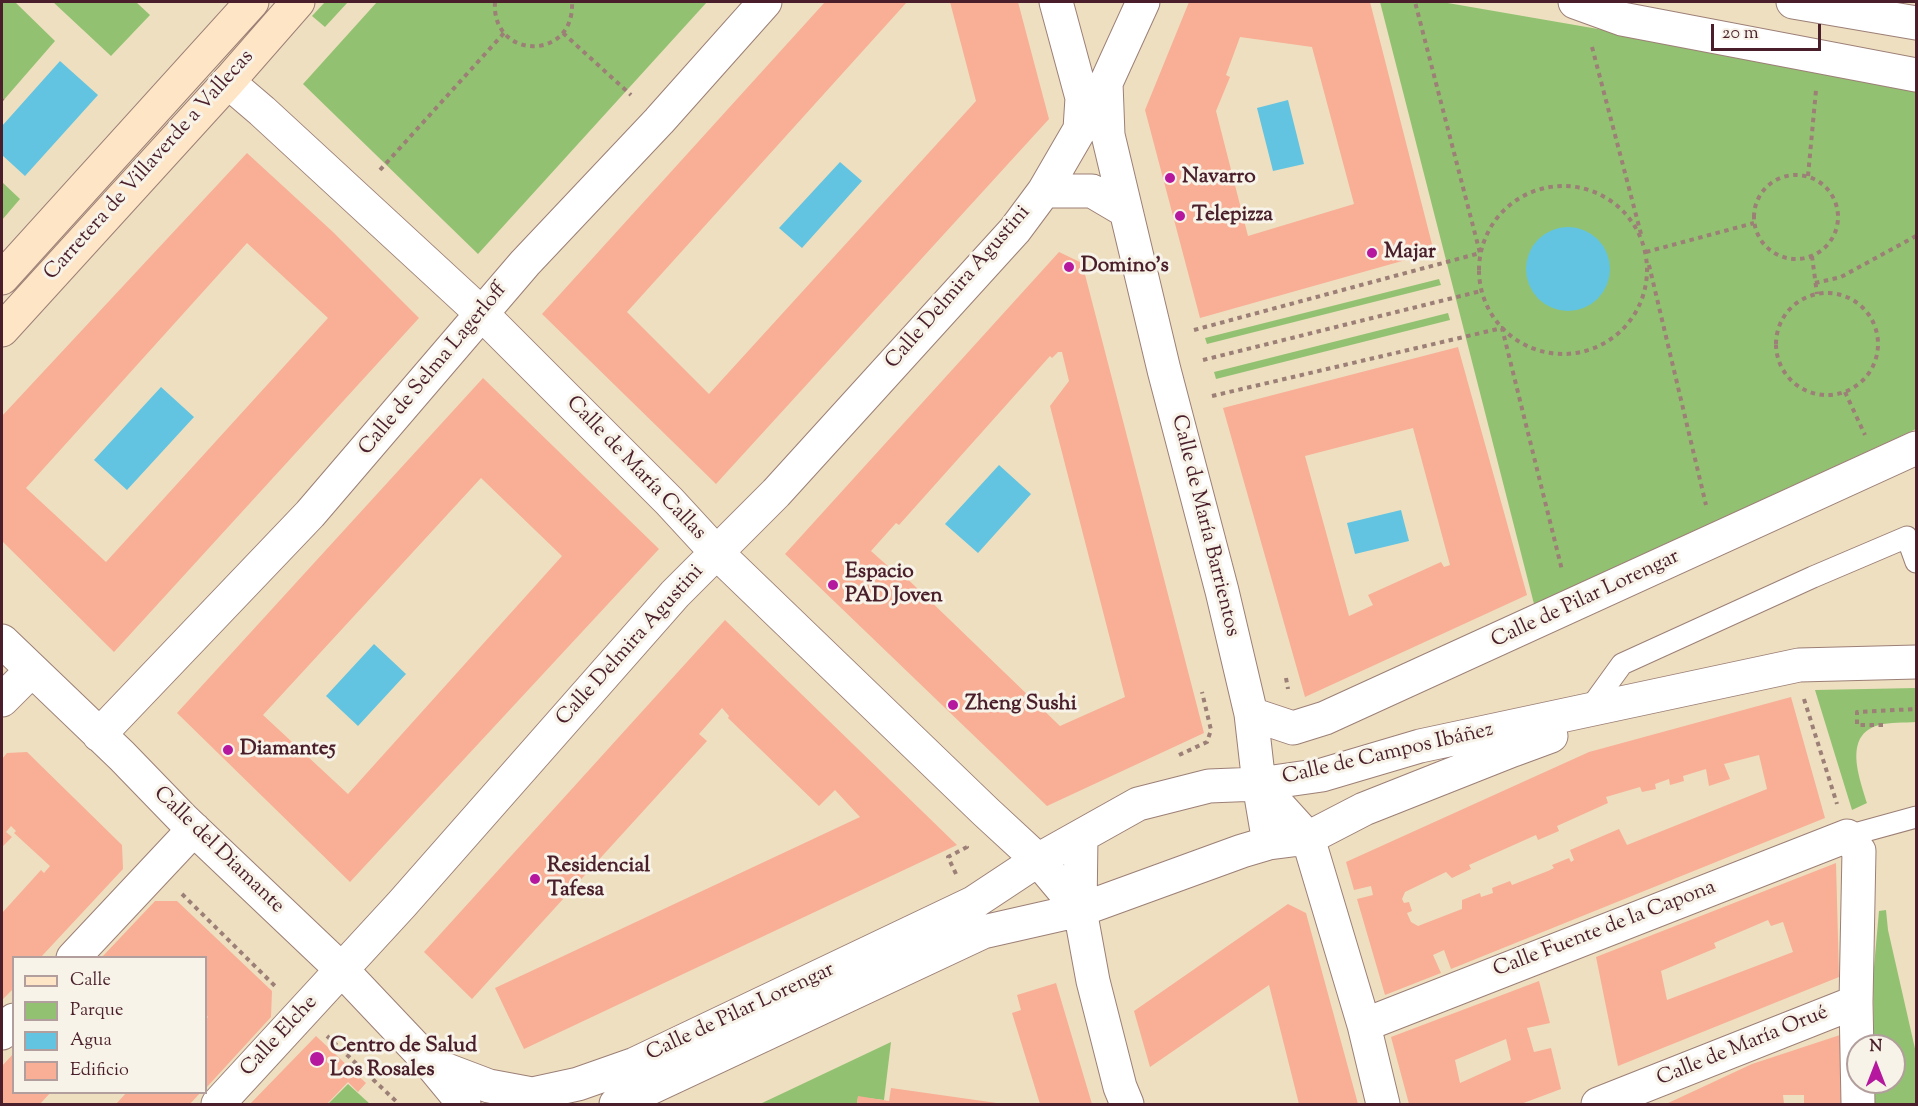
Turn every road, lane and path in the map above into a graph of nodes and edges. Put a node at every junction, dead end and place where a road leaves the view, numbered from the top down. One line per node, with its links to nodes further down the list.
1 (252, 2): 28 (main road, Carretera de Villaverde a Vallecas)
2 (298, 2): 17 (main road, Carretera de Villaverde a Vallecas)
3 (495, 2): 12 (path)
4 (572, 2): 13 (path)
5 (765, 2): 32 (street, Calle de Selma Lagerloff)
6 (1056, 2): 19 (street, Calle de María Barrientos)
7 (1143, 2): 19 (street, Calle Delmira Agustini)
8 (1415, 2): 35 (path)
9 (1575, 2): 15 (street)
10 (1793, 2): 11 (street)
11 (1917, 23)
12 (504, 33): 13 (path); 20 (path)
13 (563, 33): 18 (path)
14 (1591, 42): 26 (path)
15 (1917, 75)
16 (1816, 81): 21 (path)
17 (228, 82): 32 (street, Calle de María Callas); 34 (main road, Carretera de Villaverde a Vallecas)
18 (631, 95)
19 (1089, 104): 22 (street, Calle Delmira Agustini); 23 (street, Calle de María Barrientos)
20 (380, 170)
21 (1808, 176): 24 (path); 27 (path)
22 (1044, 191): 23 (street); 42 (street, Calle Delmira Agustini)
23 (1126, 211): 52 (street, Calle de María Barrientos)
24 (1754, 223): 26 (path); 27 (path)
25 (1917, 236): 29 (path)
26 (1646, 252): 30 (path); 33 (path); 41 (path)
27 (1812, 256): 29 (path)
28 (2, 278)
29 (1815, 284): 31 (path)
30 (1481, 291): 33 (path); 36 (path)
31 (1817, 294): 37 (path); 37 (path)
32 (481, 313): 42 (street, Calle de María Callas); 54 (street, Calle de Selma Lagerloff)
33 (1502, 328): 38 (path); 44 (path)
34 (2, 330)
35 (1194, 330)
36 (1203, 360)
37 (1845, 392): 39 (path)
38 (1212, 396)
39 (1869, 443)
40 (1917, 448): 52 (street, Calle de Pilar Lorengar)
41 (1709, 516)
42 (716, 552): 64 (street, Calle de María Callas); 69 (street, Calle Delmira Agustini)
43 (1917, 562): 51 (lane)
44 (1562, 572)
45 (2, 641): 47 (street, Calle del Diamante)
46 (1917, 662): 51 (street, Calle de Campos Ibáñez)
47 (32, 670): 49 (street); 54 (street, Calle del Diamante)
48 (1802, 694): 56 (path)
49 (2, 700)
50 (1917, 709): 53 (path)
51 (1588, 711): 55 (street, Calle de Campos Ibáñez); 61 (street, Calle de Campos Ibáñez)
52 (1251, 714): 55 (street, Calle de María Barrientos)
53 (1883, 725)
54 (99, 735): 58 (street, Calle del Diamante)
55 (1259, 784): 60 (street, Calle de Pilar Lorengar); 61 (street, Calle de Campos Ibáñez); 63 (street, Calle de María Barrientos)
56 (1837, 805)
57 (1917, 817): 59 (lane)
58 (194, 829): 68 (street); 69 (street, Calle del Diamante)
59 (1847, 836): 71 (street); 72 (street, Calle Fuente de la Capona)
60 (1082, 837): 64 (street, Calle de Pilar Lorengar); 67 (street)
61 (1308, 838): 63 (street, Calle de Pilar Lorengar); 72 (street, Calle de Campos Ibáñez)
62 (963, 840): 65 (path)
63 (1269, 843): 67 (street, Calle de Pilar Lorengar)
64 (1038, 860): 67 (street); 74 (street, Calle de Pilar Lorengar)
65 (961, 882)
66 (174, 893): 70 (path)
67 (1080, 910): 78 (street, Calle de Pilar Lorengar); 79 (street)
68 (74, 956)
69 (342, 970): 74 (street, Calle del Diamante); 75 (street, Calle Elche)
70 (282, 993)
71 (1856, 1002): 81 (street, Calle de María Orué); 82 (street)
72 (1364, 1025): 80 (street, Calle de Campos Ibáñez)
73 (326, 1035): 76 (path)
74 (431, 1064): 77 (street)
75 (218, 1104)
76 (399, 1104)
77 (464, 1104)
78 (616, 1104)
79 (1127, 1104)
80 (1383, 1104)
81 (1598, 1104)
82 (1858, 1104)

